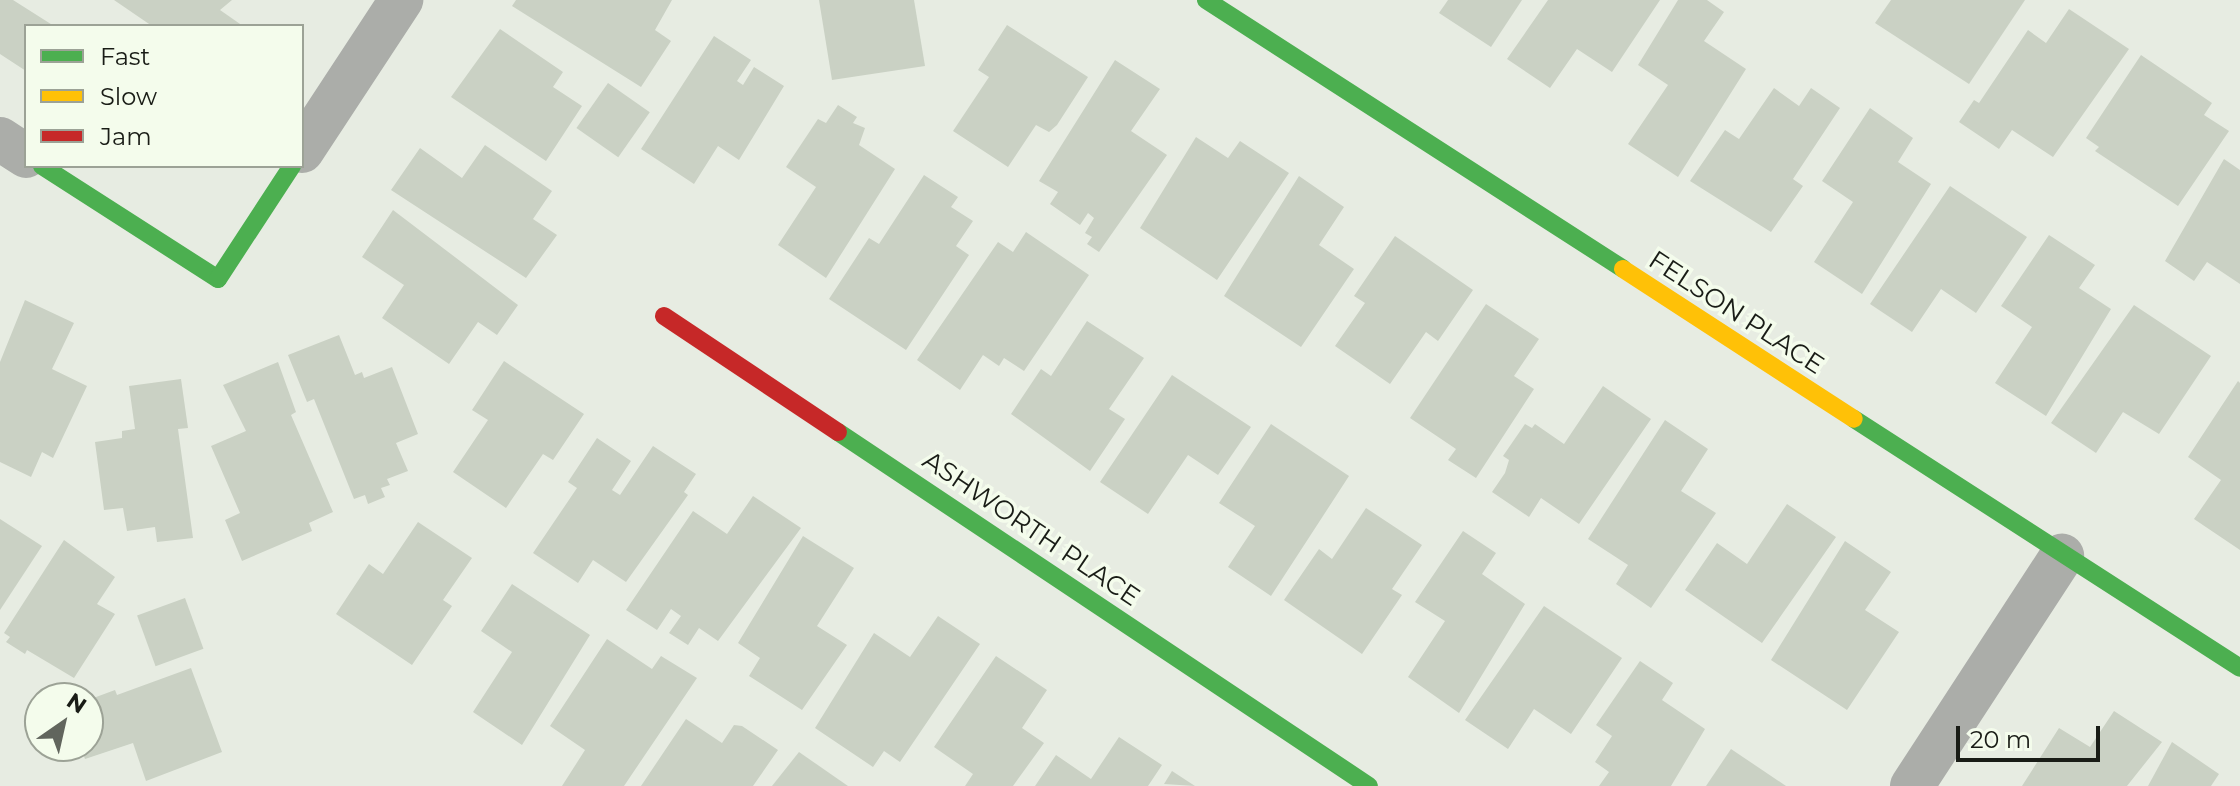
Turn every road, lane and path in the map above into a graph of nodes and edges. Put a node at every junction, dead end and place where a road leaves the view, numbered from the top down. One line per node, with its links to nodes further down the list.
1 (401, 0): 4 (street)
2 (1206, 0): 9 (street, FELSON PLACE)
3 (0, 139): 5 (street)
4 (304, 148)
5 (24, 155)
6 (45, 168): 7 (street)
7 (291, 168)
8 (664, 316): 11 (street, ASHWORTH PLACE)
9 (2062, 556): 10 (street, FELSON PLACE); 12 (street)
10 (2240, 668)
11 (1369, 786)
12 (1912, 786)

